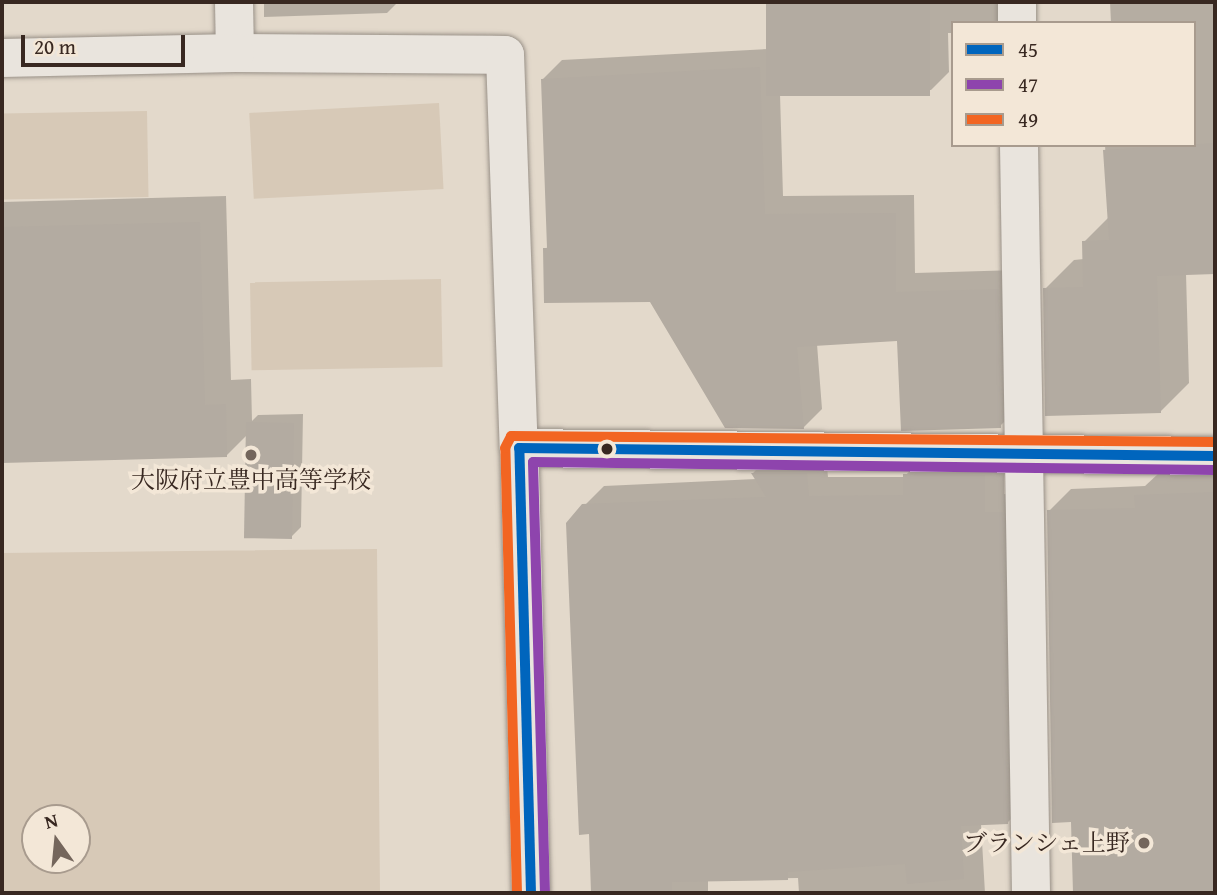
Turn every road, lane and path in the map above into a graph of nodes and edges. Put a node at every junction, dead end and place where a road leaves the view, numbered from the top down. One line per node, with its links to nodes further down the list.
1 (234, 2): 4 (street)
2 (1017, 2): 3 (street)
3 (1017, 21)
4 (235, 53): 5 (street); 7 (street)
5 (2, 58)
6 (1019, 147): 8 (street)
7 (519, 448): 8 (street); 10 (street)
8 (1024, 454): 9 (street); 11 (street)
9 (1215, 456)
10 (531, 893)
11 (1031, 893)

